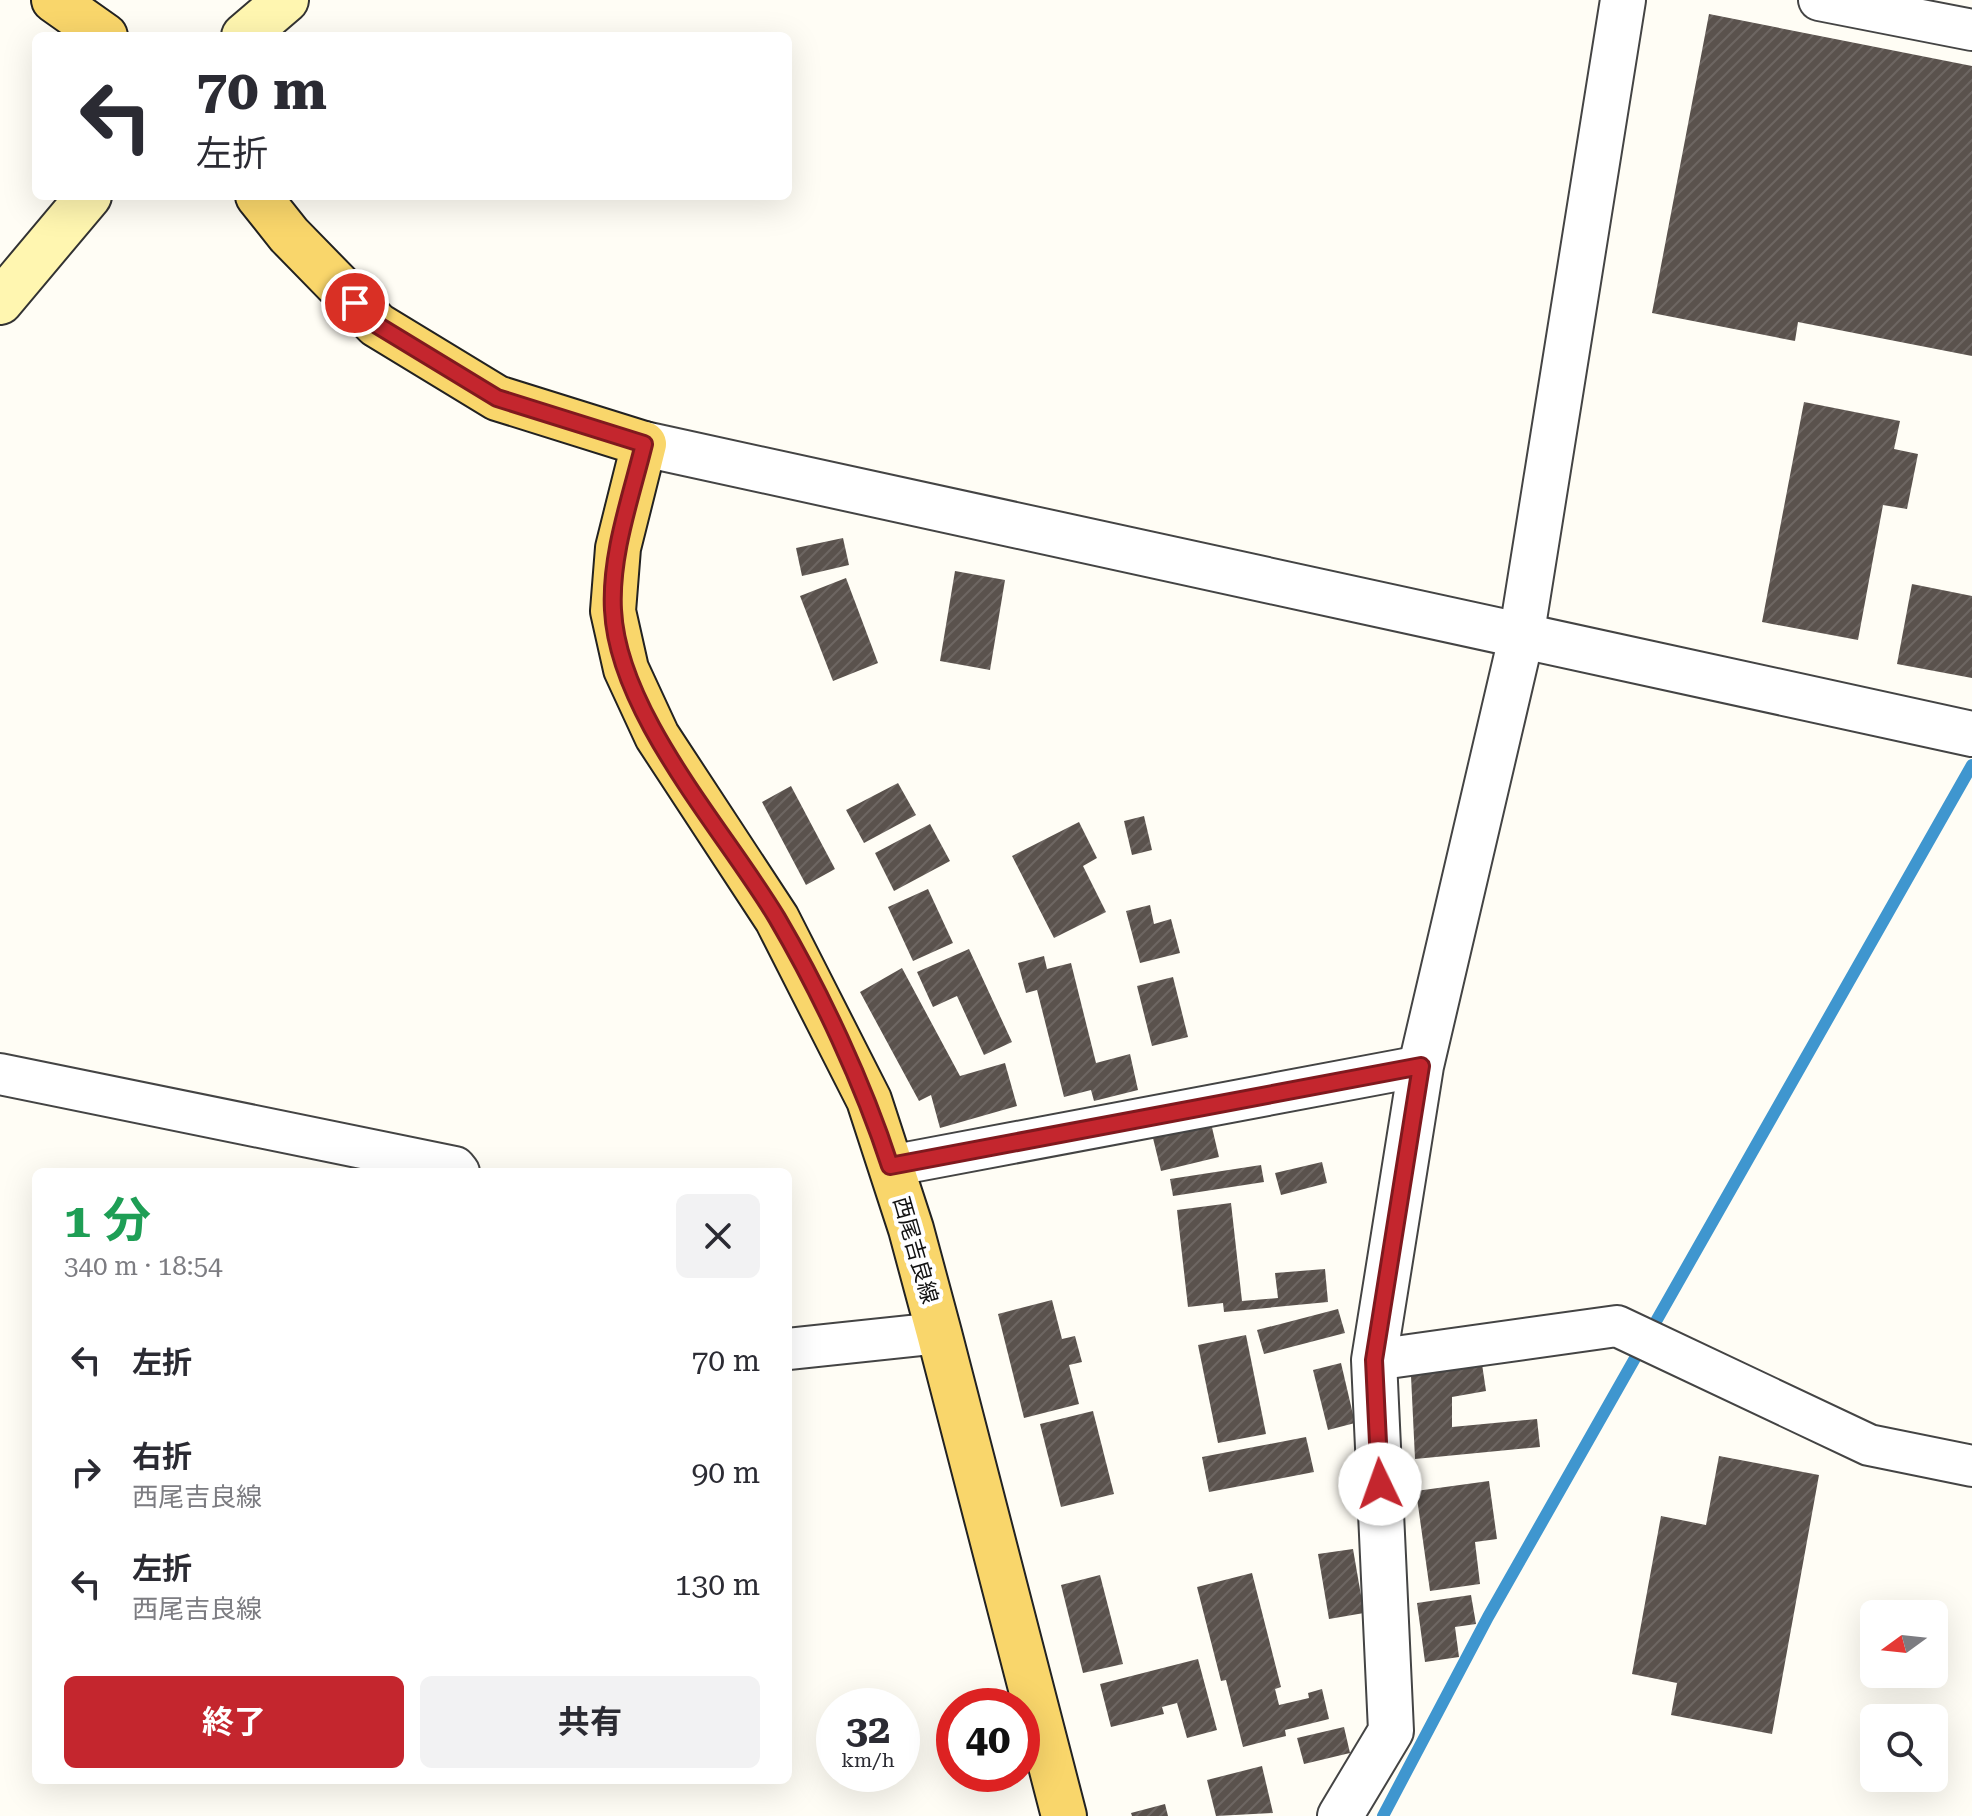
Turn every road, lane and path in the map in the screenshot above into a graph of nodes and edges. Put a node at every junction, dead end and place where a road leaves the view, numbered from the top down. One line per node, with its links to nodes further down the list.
1 (54, 0): 6 (main road)
2 (286, 0): 7 (main road)
3 (1623, 0): 12 (street)
4 (1819, 0): 5 (street)
5 (1972, 30)
6 (99, 32)
7 (249, 32)
8 (86, 200): 10 (main road)
9 (261, 200): 11 (main road)
10 (0, 302)
11 (644, 444): 12 (street); 16 (main road, 西尾吉良線)
12 (1521, 638): 13 (street); 14 (street)
13 (1966, 732)
14 (1421, 1066): 16 (street); 20 (street)
15 (0, 1074): 17 (street)
16 (890, 1166): 18 (main road, 西尾吉良線)
17 (456, 1168)
18 (939, 1333): 19 (street); 22 (main road, 西尾吉良線)
19 (792, 1349)
20 (1374, 1360): 21 (street); 23 (street)
21 (1972, 1466)
22 (1064, 1816)
23 (1340, 1816)

